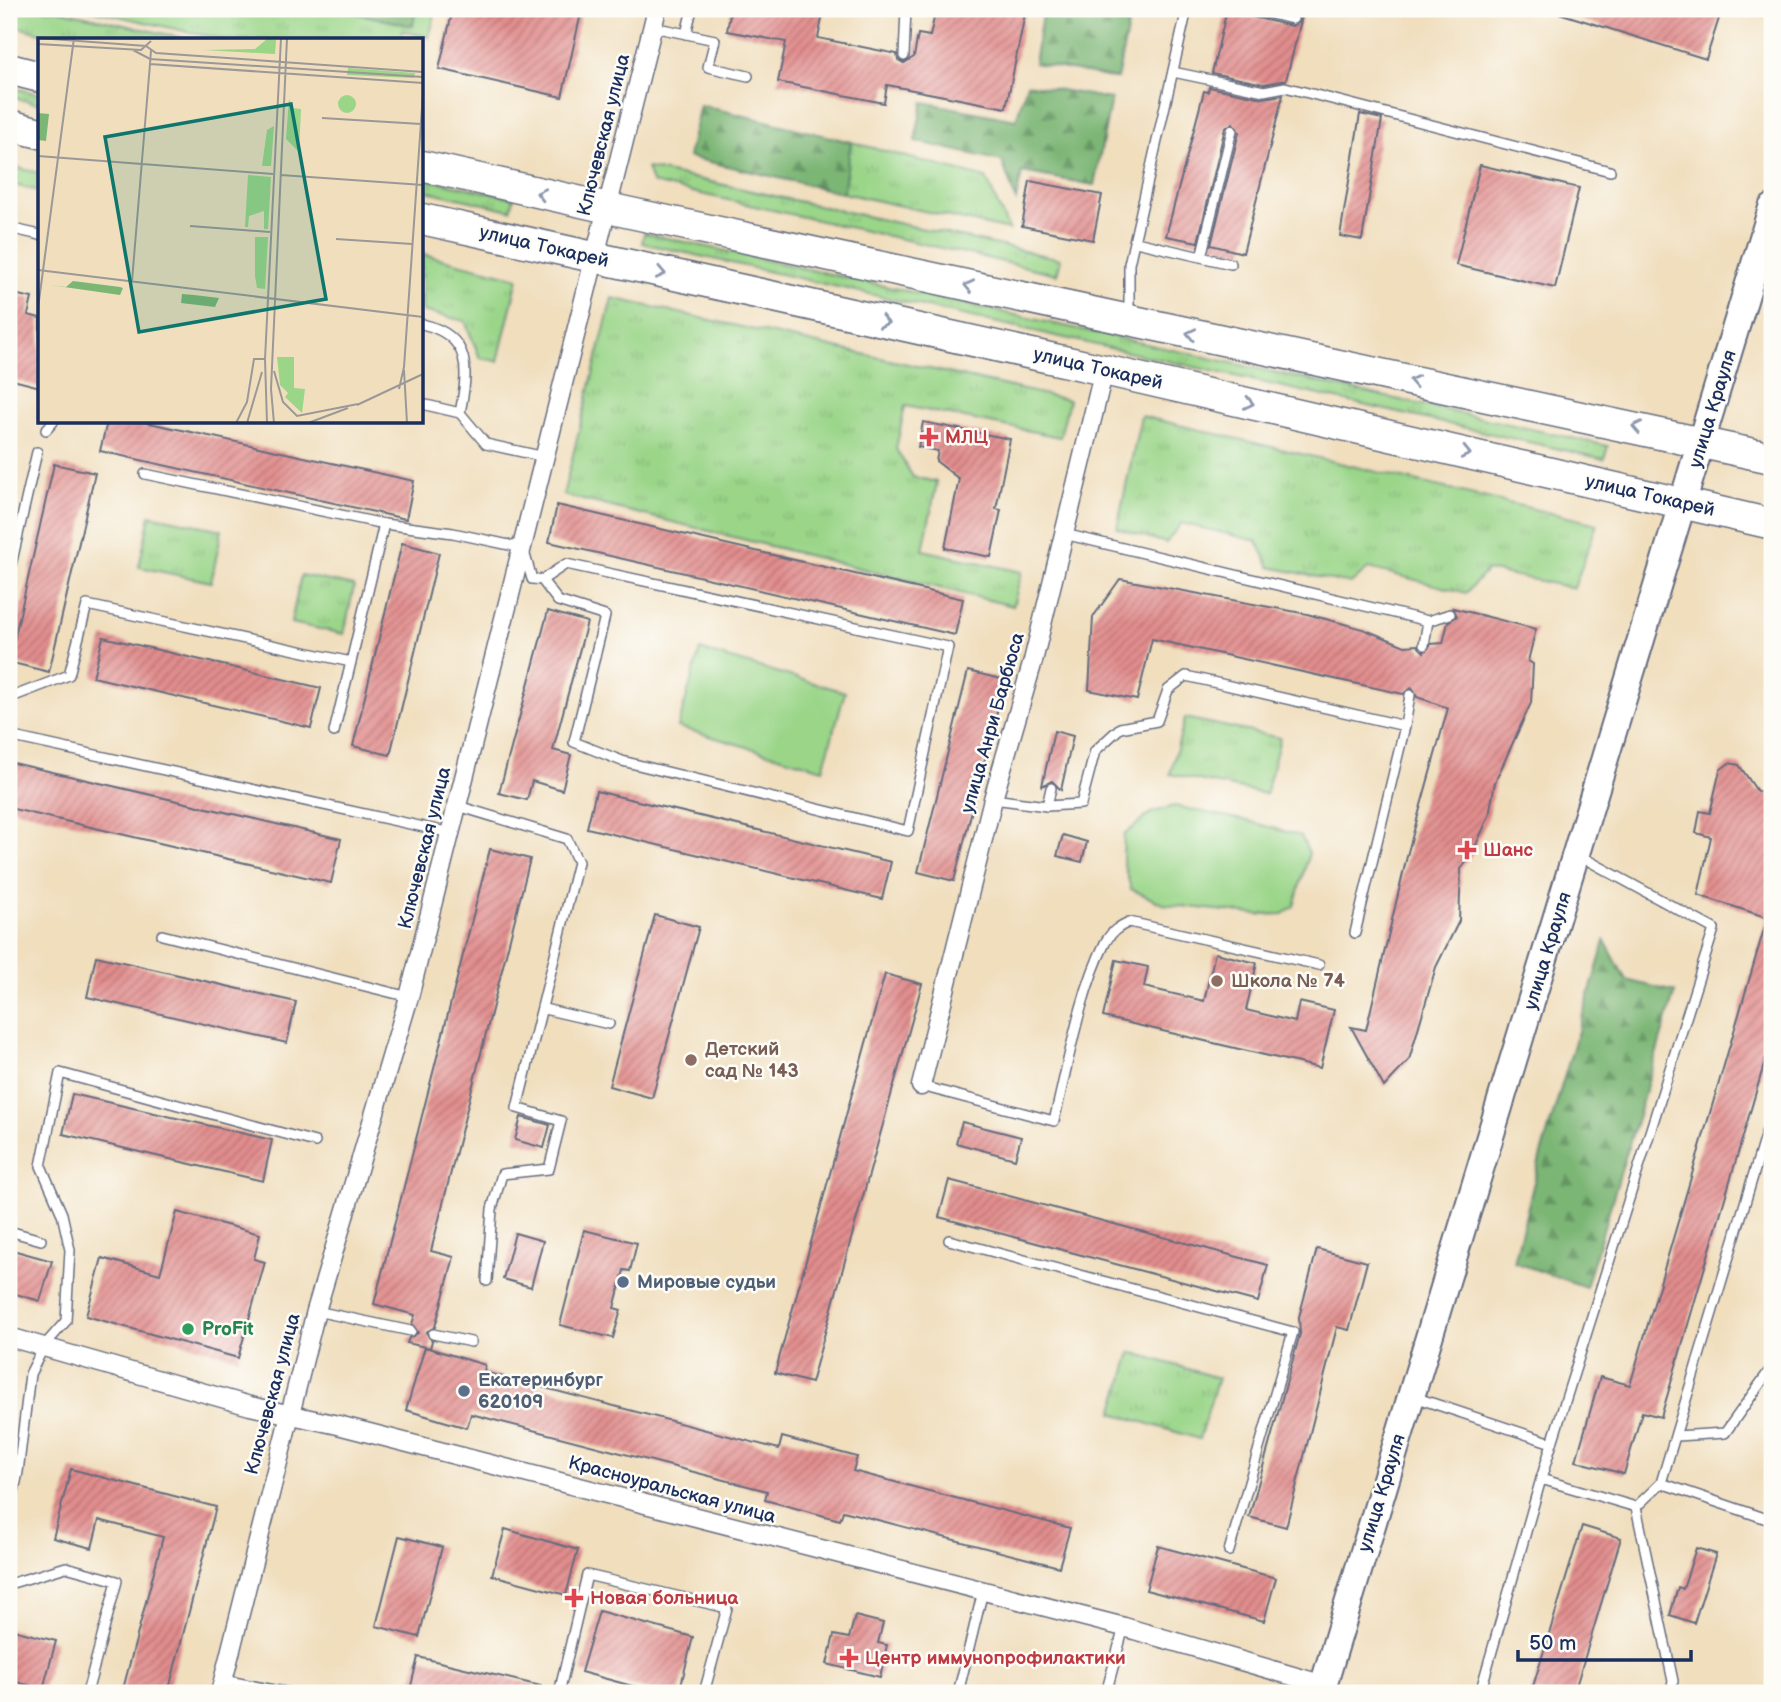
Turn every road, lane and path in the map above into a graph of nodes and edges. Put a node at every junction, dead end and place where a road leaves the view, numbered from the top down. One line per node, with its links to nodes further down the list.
1 (657, 9): 7 (street, Ключевская улица)
2 (692, 9): 8 (lane)
3 (906, 9): 9 (lane)
4 (1187, 9): 11 (lane)
5 (1250, 9): 6 (lane)
6 (1293, 19)
7 (653, 27): 8 (lane); 19 (street, Ключевская улица)
8 (686, 34): 13 (lane)
9 (904, 55)
10 (9, 69): 12 (main road)
11 (1172, 72): 18 (lane); 24 (lane)
12 (38, 76)
13 (748, 76)
14 (9, 125): 16 (main road)
15 (1232, 130): 25 (lane)
16 (38, 132)
17 (424, 166): 19 (main road, one-way to 17)
18 (1610, 171)
19 (608, 208): 26 (street, Ключевская улица); 28 (main road, one-way to 19)
20 (1772, 208): 35 (main road, улица Крауля)
21 (424, 219): 26 (main road, улица Токарей)
22 (9, 228): 23 (lane)
23 (38, 235)
24 (1136, 242): 25 (lane); 28 (lane)
25 (1200, 257): 27 (lane)
26 (595, 258): 30 (main road, улица Токарей, one-way to 30); 37 (street, Ключевская улица)
27 (1231, 264)
28 (1129, 321): 35 (main road, one-way to 28)
29 (424, 325): 32 (lane)
30 (1104, 370): 40 (main road, улица Токарей, one-way to 40); 43 (street, улица Анри Барбюса)
31 (424, 404): 32 (lane)
32 (460, 413): 37 (lane)
33 (51, 424): 34 (lane)
34 (46, 430)
35 (1703, 443): 38 (main road); 40 (main road, улица Крауля)
36 (37, 452): 45 (lane)
37 (545, 457): 44 (street, Ключевская улица)
38 (1772, 458)
39 (145, 474): 41 (lane)
40 (1685, 504): 42 (main road, улица Токарей); 61 (main road, улица Крауля)
41 (384, 524): 44 (lane); 50 (lane)
42 (1772, 524)
43 (1065, 534): 48 (lane); 57 (street, улица Анри Барбюса)
44 (523, 548): 46 (lane); 58 (street, Ключевская улица)
45 (9, 574)
46 (542, 580): 46 (lane)
47 (1450, 614): 48 (lane)
48 (1428, 621): 49 (lane)
49 (1424, 645)
50 (351, 662): 52 (lane); 54 (lane)
51 (1410, 695): 53 (lane)
52 (9, 698)
53 (1405, 726): 59 (lane); 62 (lane)
54 (334, 732)
55 (9, 736): 60 (lane)
56 (1051, 788): 59 (lane)
57 (993, 799): 59 (lane); 68 (street, улица Анри Барбюса)
58 (458, 806): 60 (street, Ключевская улица); 66 (lane)
59 (1047, 806)
60 (451, 833): 65 (street, Ключевская улица)
61 (1577, 855): 82 (main road, улица Крауля); 85 (lane)
62 (1355, 933)
63 (162, 935): 65 (lane)
64 (1319, 965): 68 (lane)
65 (409, 997): 75 (street, Ключевская улица)
66 (544, 1009): 67 (lane); 74 (lane)
67 (610, 1024)
68 (920, 1086)
69 (1772, 1113): 84 (lane)
70 (315, 1142): 80 (lane)
71 (9, 1231): 72 (lane)
72 (41, 1240)
73 (949, 1240): 91 (lane)
74 (487, 1281)
75 (316, 1311): 76 (lane); 83 (street, Ключевская улица)
76 (411, 1331)
77 (433, 1334): 79 (lane)
78 (9, 1337): 80 (street, Красноуральская улица)
79 (471, 1342)
80 (44, 1346): 83 (street, Красноуральская улица); 89 (lane)
81 (1772, 1367): 84 (lane)
82 (1412, 1396): 85 (lane); 96 (main road, улица Крауля)
83 (288, 1415): 93 (street, Красноуральская улица); 95 (street, Ключевская улица)
84 (1676, 1436): 87 (lane)
85 (1552, 1443): 86 (lane)
86 (1541, 1479): 88 (lane); 103 (lane)
87 (1661, 1483): 88 (lane); 90 (lane)
88 (1636, 1507): 104 (lane)
89 (9, 1515)
90 (1770, 1520)
91 (1229, 1551)
92 (9, 1584): 97 (lane)
93 (983, 1591): 94 (street, Красноуральская улица); 101 (lane)
94 (1125, 1627): 96 (street, Красноуральская улица); 102 (lane)
95 (222, 1687): 98 (lane)
96 (1322, 1689)
97 (87, 1693)
98 (290, 1693)
99 (559, 1693): 100 (lane)
100 (704, 1693)
101 (958, 1693)
102 (1107, 1693)
103 (1480, 1693)
104 (1671, 1693)

